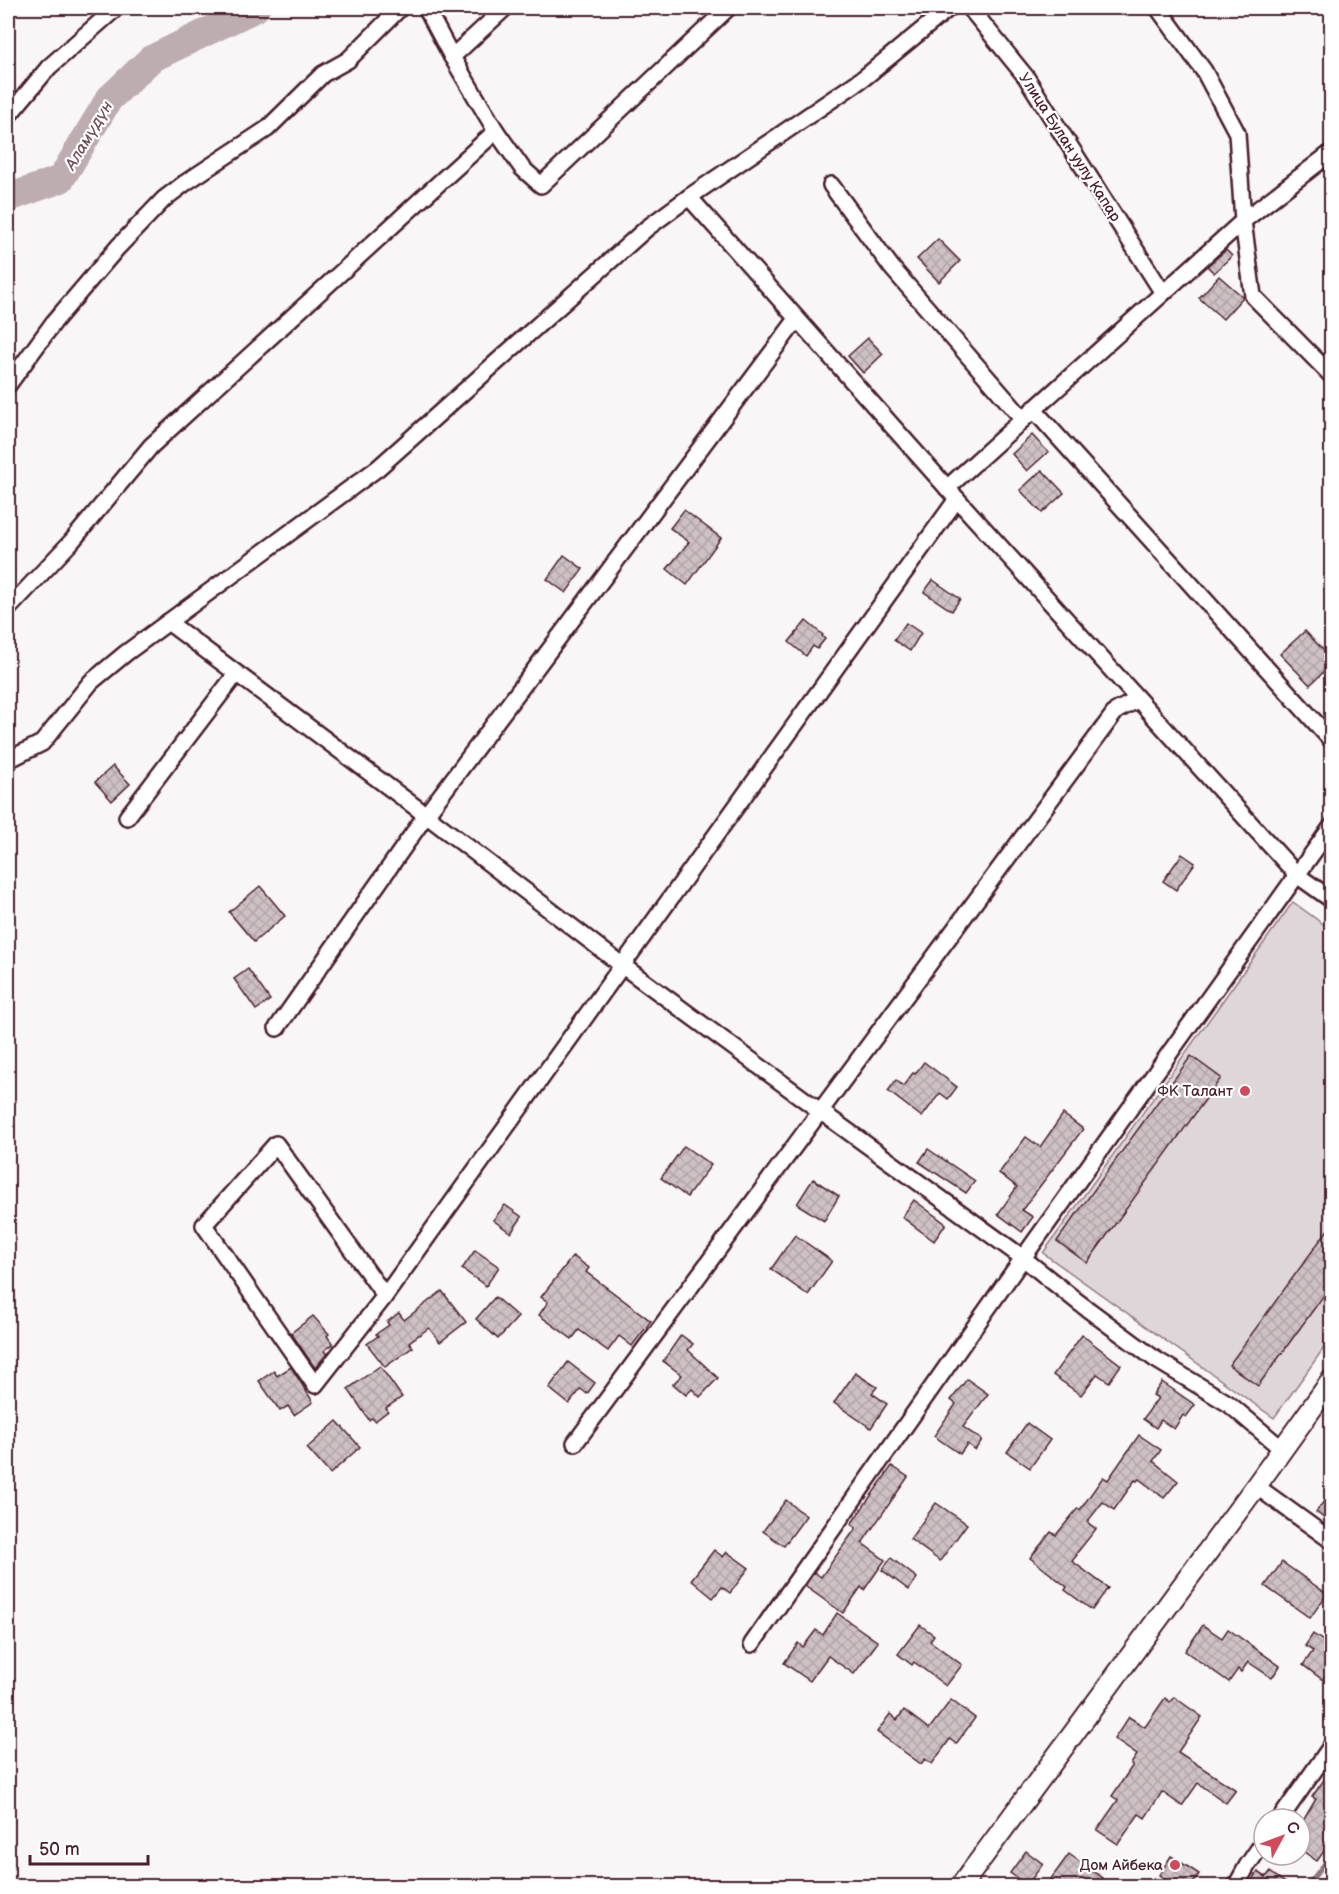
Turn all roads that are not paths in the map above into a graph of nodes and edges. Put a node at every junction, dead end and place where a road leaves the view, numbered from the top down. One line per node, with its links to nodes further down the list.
1 (116, 8): 10 (street)
2 (400, 8): 19 (street)
3 (426, 8): 9 (street)
4 (505, 8): 9 (street)
5 (728, 8): 11 (street)
6 (949, 8): 14 (street)
7 (970, 8): 16 (street, Улица Булан уулу Капар)
8 (1158, 8): 15 (street)
9 (452, 57): 11 (street)
10 (8, 117)
11 (496, 131): 22 (street)
12 (1332, 152): 15 (street)
13 (831, 185): 20 (street)
14 (689, 197): 17 (street); 23 (street)
15 (1243, 221): 16 (street); 18 (street)
16 (1163, 293): 20 (street)
17 (796, 319): 21 (street); 28 (street)
18 (1332, 376)
19 (8, 385)
20 (1028, 414): 21 (street); 26 (street)
21 (952, 494): 25 (street); 33 (street)
22 (8, 609)
23 (168, 622): 24 (street); 27 (street)
24 (236, 674): 28 (street); 29 (street)
25 (1137, 700): 31 (street); 35 (street)
26 (1332, 741)
27 (8, 760)
28 (426, 815): 33 (street); 34 (street)
29 (128, 818)
30 (1332, 826): 31 (street)
31 (1297, 875): 32 (street); 36 (street)
32 (1332, 900)
33 (623, 966): 35 (street); 37 (street)
34 (277, 1028)
35 (820, 1112): 36 (street); 39 (street)
36 (1023, 1258): 40 (street); 43 (street)
37 (385, 1296): 37 (street)
38 (1332, 1380): 40 (main road)
39 (575, 1443)
40 (1282, 1449): 41 (main road)
41 (1256, 1486): 42 (street); 47 (main road)
42 (1332, 1541)
43 (752, 1644)
44 (1332, 1745): 45 (street)
45 (1288, 1807)
46 (1252, 1859): 48 (street)
47 (961, 1887)
48 (1236, 1887)

